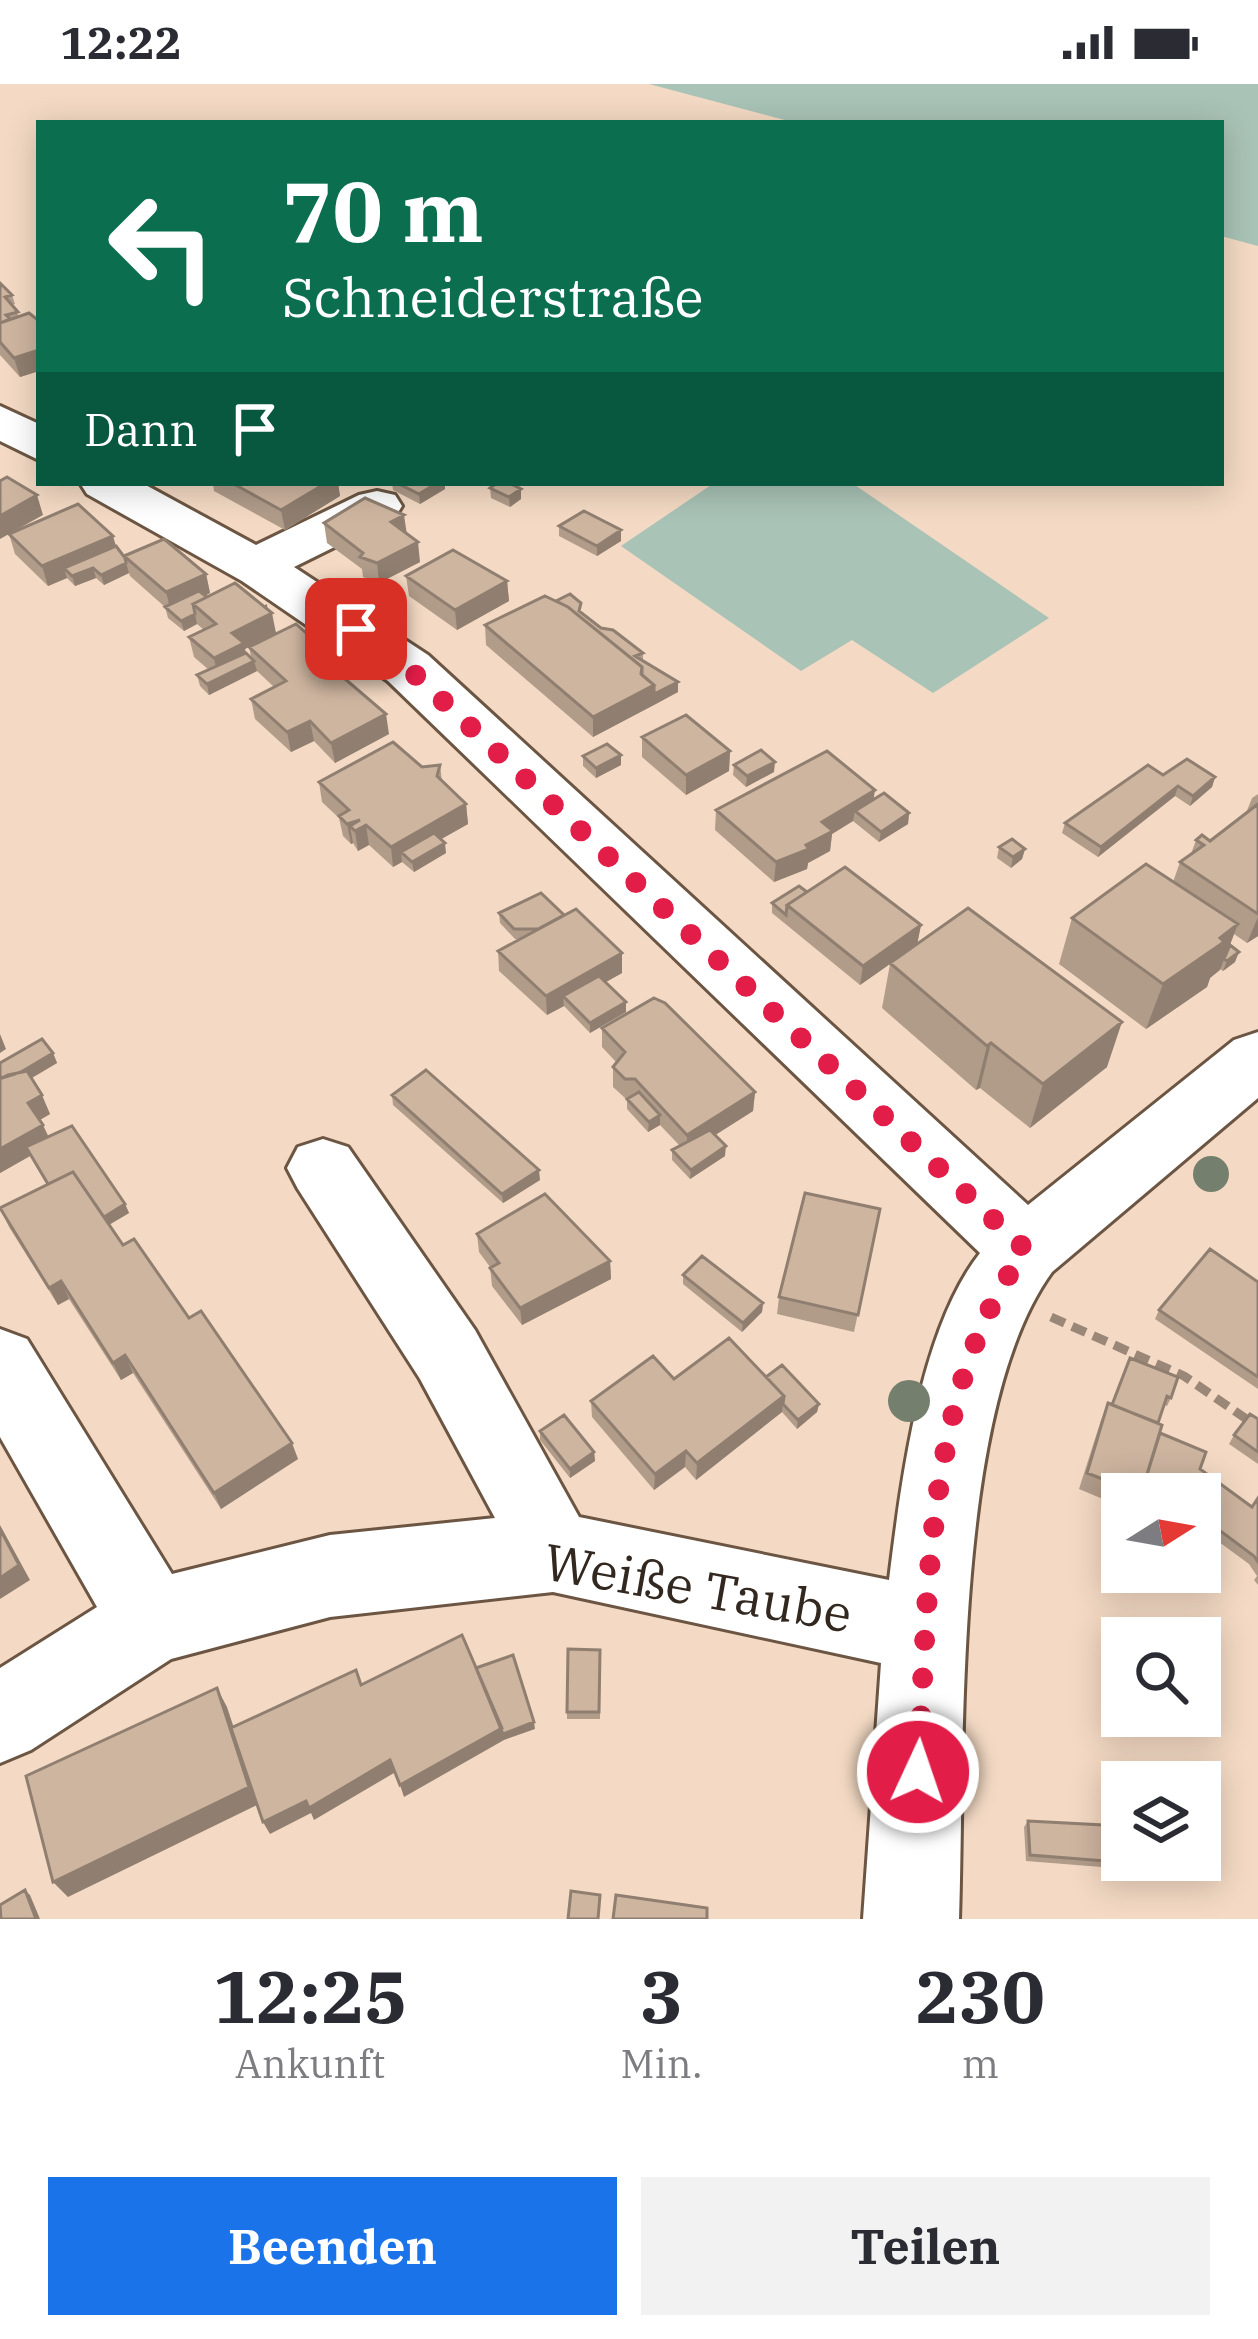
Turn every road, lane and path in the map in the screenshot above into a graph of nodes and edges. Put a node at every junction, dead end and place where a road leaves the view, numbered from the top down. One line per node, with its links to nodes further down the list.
1 (0, 420): 2 (street)
2 (36, 444)
3 (110, 486): 5 (street)
4 (377, 506): 5 (street)
5 (257, 565): 8 (street)
6 (1258, 1059): 8 (street)
7 (323, 1168): 11 (street)
8 (1011, 1271): 10 (path); 13 (street)
9 (0, 1364): 12 (street)
10 (1258, 1427)
11 (553, 1552): 12 (street, Weiße Taube); 13 (street, Weiße Taube)
12 (152, 1621): 14 (street, Weiße Taube)
13 (926, 1630): 15 (street)
14 (0, 1719)
15 (911, 1919)

